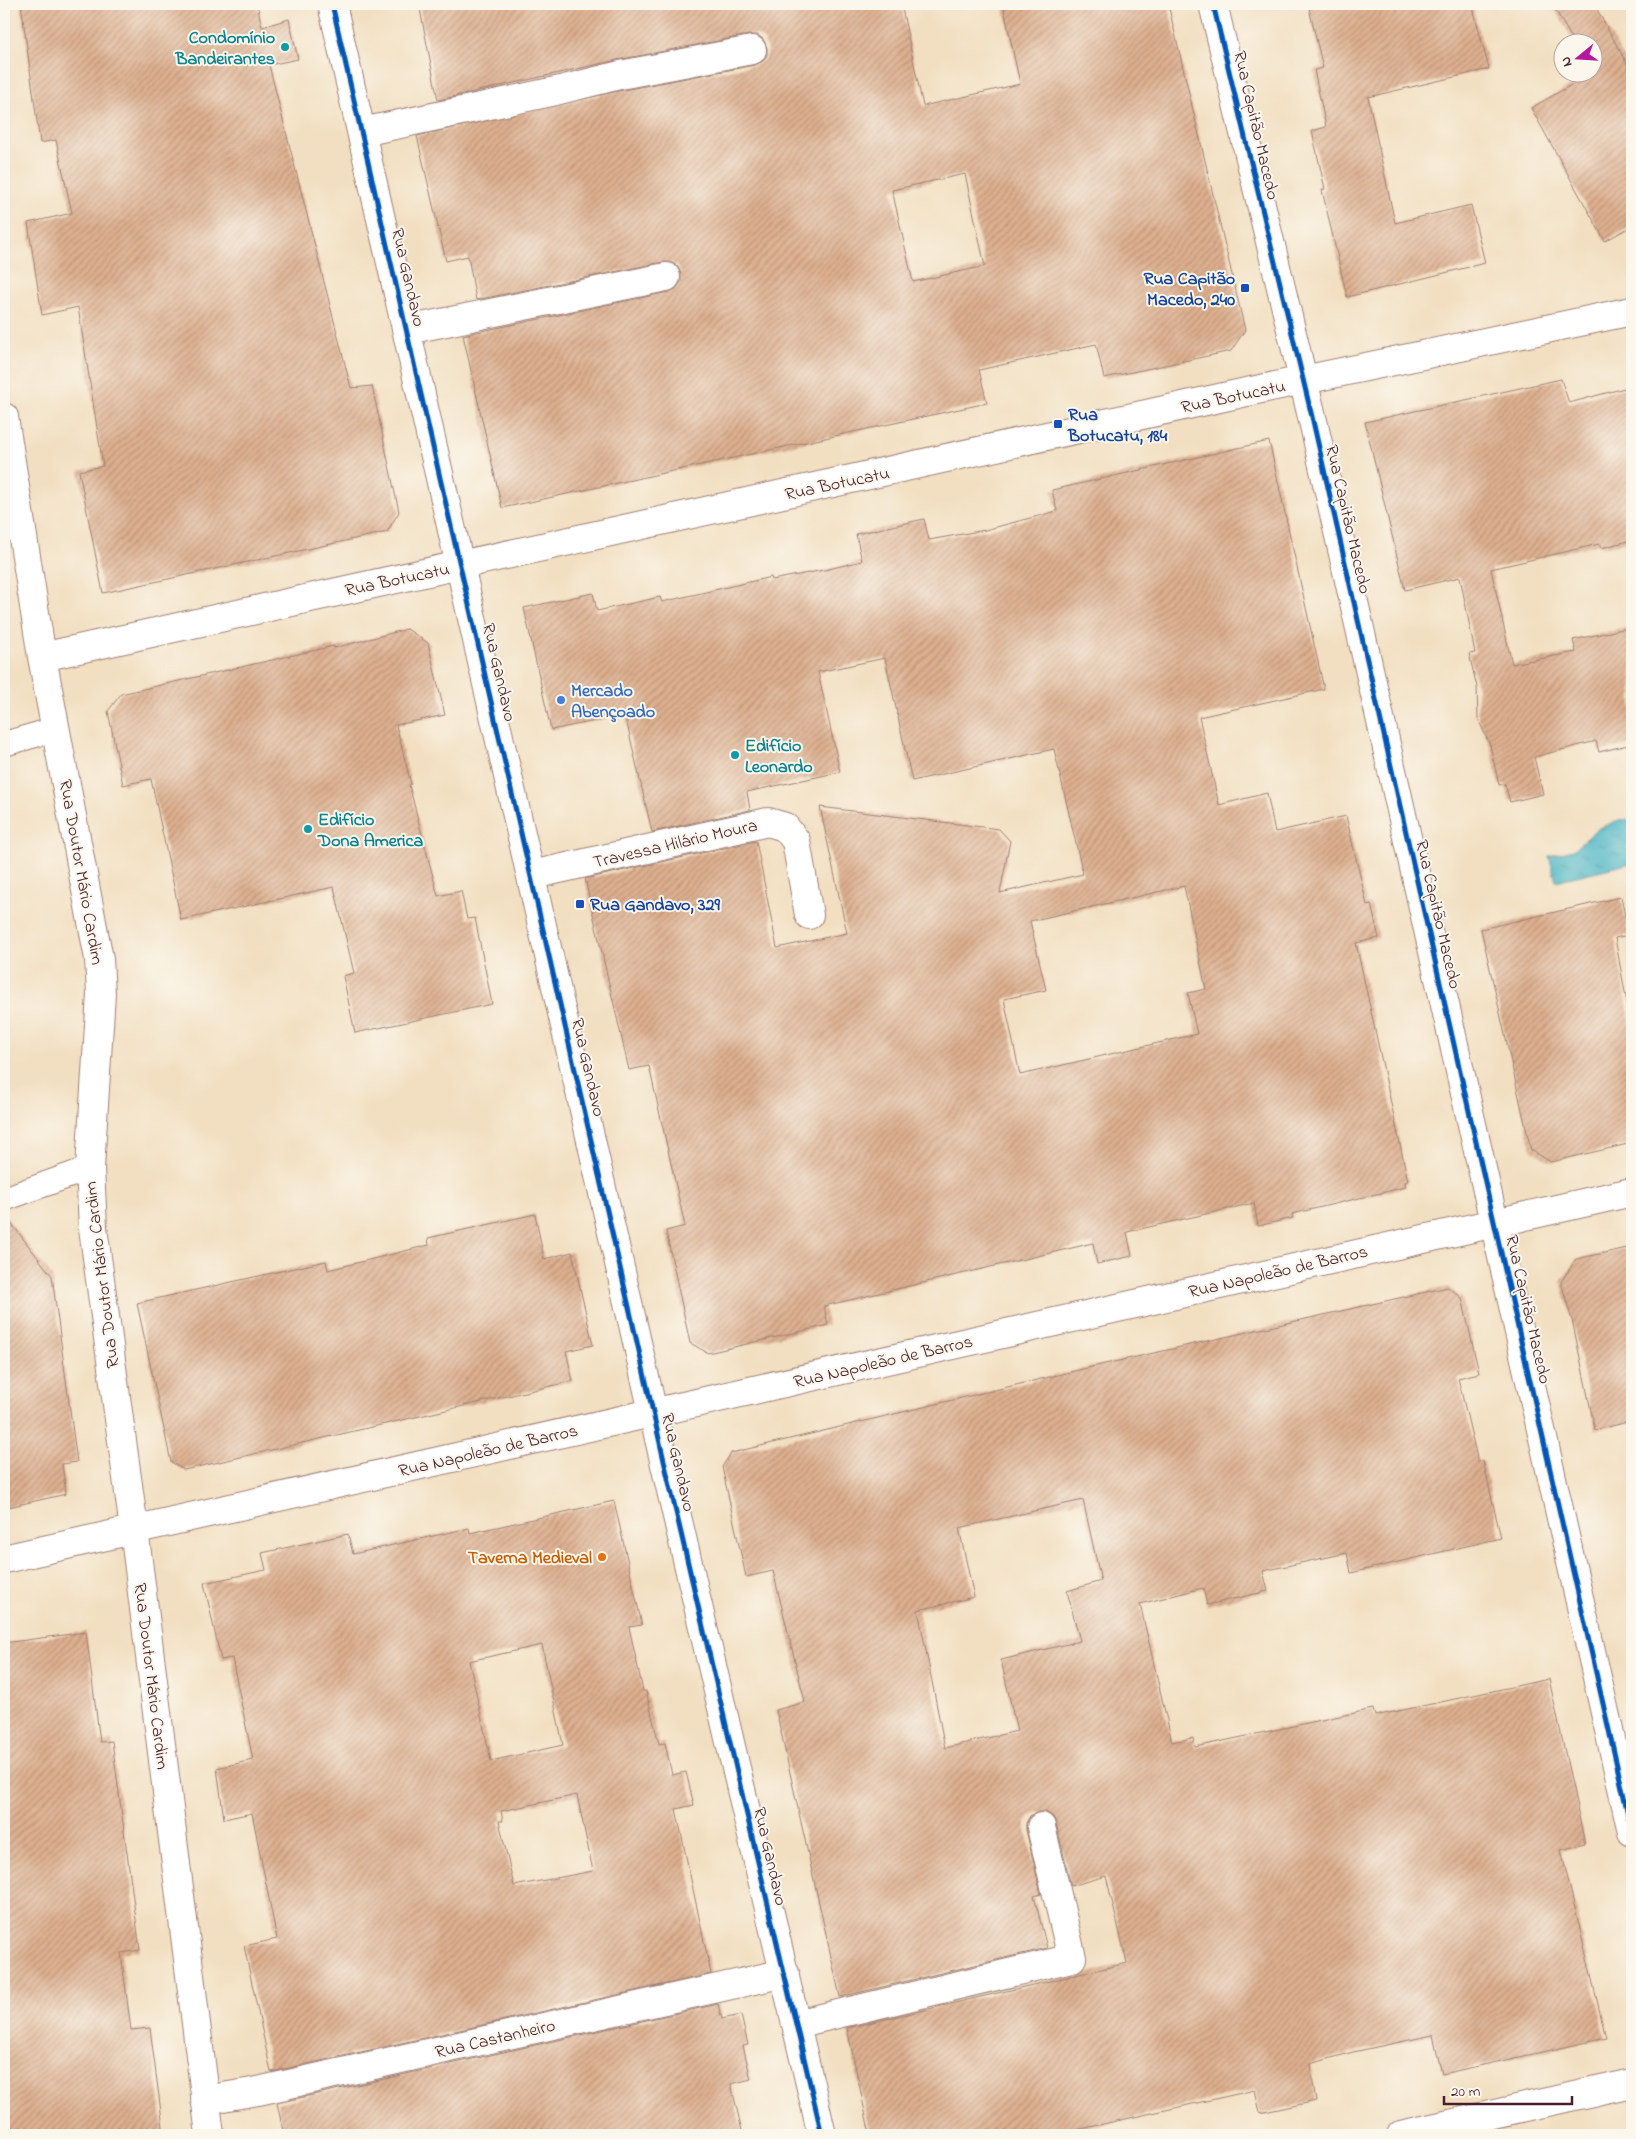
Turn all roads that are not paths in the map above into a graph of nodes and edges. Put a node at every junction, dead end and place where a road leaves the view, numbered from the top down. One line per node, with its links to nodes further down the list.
1 (332, 4): 4 (street, Rua Gandavo)
2 (1214, 4): 8 (street, Rua Capitão Macedo)
3 (752, 50): 4 (street)
4 (362, 132): 7 (street, Rua Gandavo)
5 (666, 277): 7 (street)
6 (1632, 311): 8 (street, Rua Botucatu)
7 (407, 330): 10 (street, Rua Gandavo)
8 (1303, 380): 10 (street, Rua Botucatu); 19 (street, Rua Capitão Macedo)
9 (4, 417): 11 (street, Rua Doutor Mário Cardim)
10 (461, 565): 11 (street, Rua Botucatu); 14 (street, Rua Gandavo)
11 (42, 657): 12 (street, Rua Doutor Mário Cardim)
12 (56, 728): 13 (lane); 16 (street, Rua Doutor Mário Cardim)
13 (4, 744)
14 (532, 875): 15 (street, Travessa Hilário Moura); 20 (street, Rua Gandavo)
15 (810, 914)
16 (90, 1168): 18 (lane); 21 (street, Rua Doutor Mário Cardim)
17 (1632, 1192): 19 (street, Rua Napoleão de Barros)
18 (4, 1199)
19 (1495, 1222): 20 (street, Rua Napoleão de Barros); 24 (street, Rua Capitão Macedo)
20 (653, 1413): 21 (street, Rua Napoleão de Barros); 25 (street, Rua Gandavo)
21 (134, 1529): 22 (street, Rua Napoleão de Barros); 28 (street, Rua Doutor Mário Cardim)
22 (4, 1559)
23 (1041, 1827): 26 (street)
24 (1632, 1832)
25 (785, 1973): 26 (street, Rua Gandavo); 28 (street, Rua Castanheiro)
26 (796, 2024): 30 (street, Rua Gandavo)
27 (1632, 2083): 31 (street)
28 (205, 2100): 29 (street, Rua Doutor Mário Cardim)
29 (210, 2135)
30 (822, 2135)
31 (1401, 2135)

